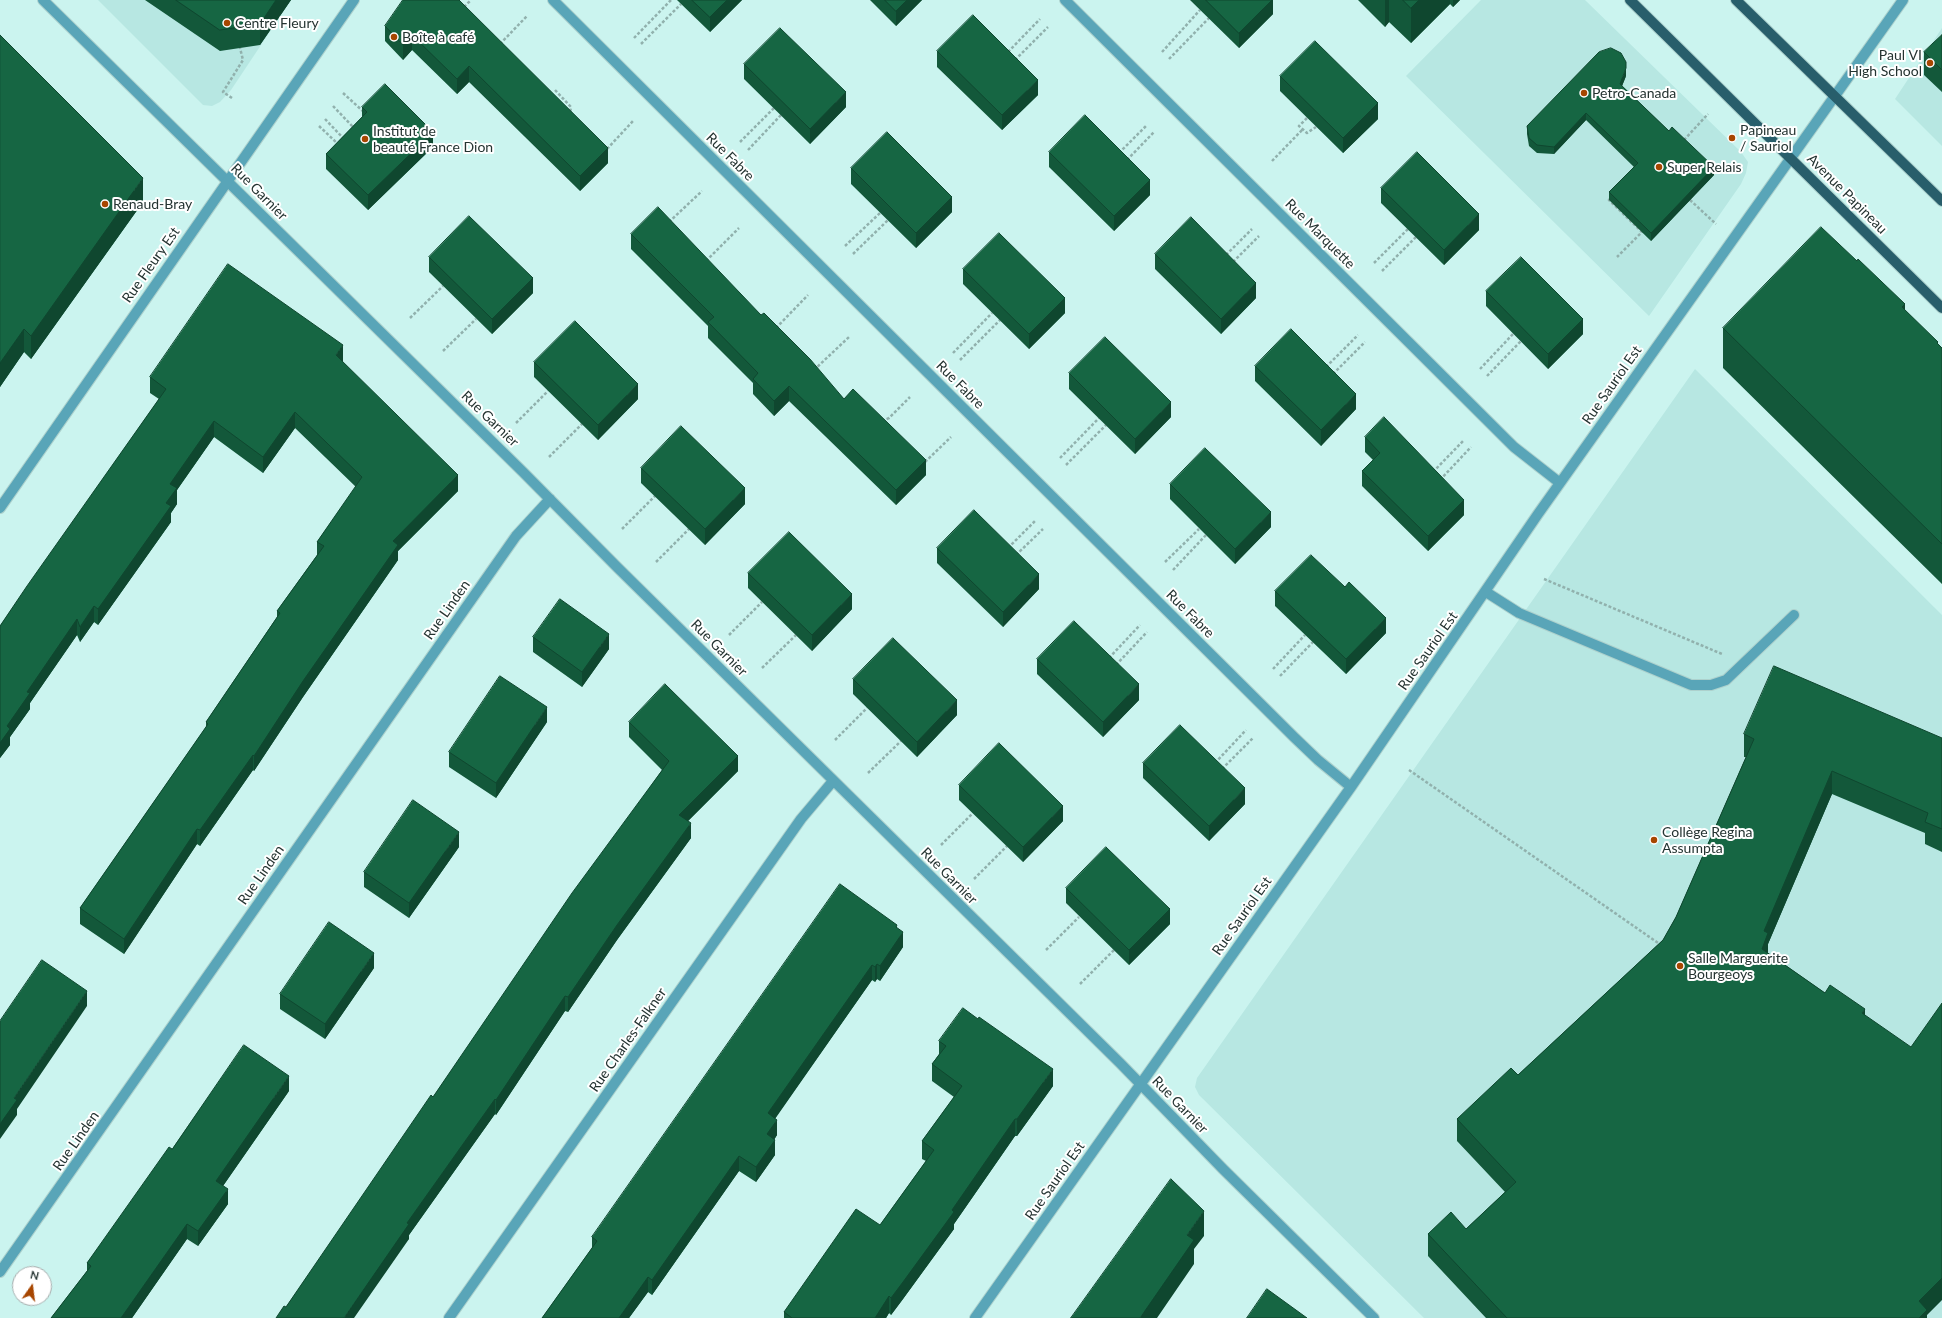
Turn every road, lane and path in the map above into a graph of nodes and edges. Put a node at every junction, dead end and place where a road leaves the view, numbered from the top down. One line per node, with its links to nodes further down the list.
1 (43, 0): 56 (street, Rue Garnier)
2 (354, 0): 56 (street, Rue Fleury Est)
3 (470, 0): 11 (path)
4 (553, 0): 156 (street, Rue Fabre)
5 (671, 0): 17 (path)
6 (1065, 0): 115 (street, Rue Marquette)
7 (1630, 0): 53 (main road, Avenue Papineau)
8 (1736, 0): 27 (main road)
9 (1903, 0): 27 (street, Rue Sauriol Est)
10 (681, 4): 19 (path)
11 (462, 10)
12 (1200, 10): 21 (path)
13 (527, 16): 18 (path)
14 (1209, 18): 23 (path)
15 (1040, 19): 22 (path)
16 (1048, 27): 24 (path)
17 (634, 38)
18 (499, 44)
19 (641, 44)
20 (240, 48): 28 (path)
21 (1162, 52)
22 (1007, 53)
23 (1169, 59)
24 (1015, 61)
25 (555, 90): 33 (path)
26 (343, 93): 31 (path)
27 (1835, 97): 53 (street, Rue Sauriol Est); 60 (main road)
28 (232, 98)
29 (333, 106): 43 (path)
30 (774, 108): 47 (path)
31 (360, 109): 32 (path); 36 (path)
32 (371, 113)
33 (570, 114)
34 (1708, 114): 48 (path)
35 (781, 115): 51 (path)
36 (368, 117)
37 (1306, 118): 44 (path)
38 (325, 119): 46 (path)
39 (633, 121): 50 (path)
40 (1147, 125): 52 (path)
41 (319, 126): 49 (path)
42 (1316, 127): 44 (path)
43 (355, 128)
44 (1303, 129): 55 (path)
45 (1154, 132): 54 (path)
46 (345, 139)
47 (740, 142)
48 (1681, 143)
49 (339, 146)
50 (606, 150)
51 (748, 150)
52 (1118, 154)
53 (1791, 159): 80 (main road, Avenue Papineau); 115 (street, Rue Sauriol Est)
54 (1126, 160)
55 (1272, 161)
56 (228, 181): 117 (street, Rue Garnier); 118 (street, Rue Fleury Est)
57 (702, 191): 64 (path)
58 (1614, 195): 73 (path)
59 (1690, 200): 63 (path)
60 (1942, 201)
61 (880, 213): 70 (path)
62 (888, 220): 71 (path)
63 (1717, 225)
64 (664, 228)
65 (739, 228): 76 (path)
66 (1252, 229): 72 (path)
67 (1408, 229): 75 (path)
68 (1259, 236): 74 (path)
69 (1416, 237): 77 (path)
70 (846, 246)
71 (853, 254)
72 (1225, 256)
73 (1617, 257)
74 (1232, 263)
75 (1374, 263)
76 (701, 266)
77 (1382, 271)
78 (443, 286): 82 (path)
79 (808, 295): 85 (path)
80 (1942, 308)
81 (992, 313): 92 (path)
82 (410, 318)
83 (476, 319): 91 (path)
84 (1000, 320): 93 (path)
85 (775, 328)
86 (1513, 334): 95 (path)
87 (1358, 335): 94 (path)
88 (849, 337): 96 (path)
89 (1521, 341): 98 (path)
90 (1365, 342): 97 (path)
91 (444, 352)
92 (953, 353)
93 (960, 360)
94 (1325, 368)
95 (1480, 369)
96 (810, 374)
97 (1332, 375)
98 (1487, 376)
99 (548, 391): 103 (path)
100 (910, 397): 102 (path)
101 (1099, 418): 110 (path)
102 (879, 422)
103 (516, 423)
104 (582, 424): 109 (path)
105 (1106, 425): 112 (path)
106 (950, 437): 111 (path)
107 (1464, 440): 113 (path)
108 (1471, 447): 114 (path)
109 (549, 457)
110 (1060, 458)
111 (924, 463)
112 (1066, 465)
113 (1432, 473)
114 (1439, 480)
115 (1560, 483): 131 (street, Rue Sauriol Est)
116 (655, 496): 120 (path)
117 (550, 499): 155 (street, Rue Garnier); 167 (street, Rue Linden)
118 (0, 508)
119 (1035, 521): 125 (path)
120 (622, 529)
121 (689, 529): 127 (path)
122 (1043, 529): 126 (path)
123 (1199, 529): 128 (path)
124 (1206, 536): 129 (path)
125 (1002, 554)
126 (1015, 555)
127 (656, 562)
128 (1165, 562)
129 (1173, 570)
130 (1544, 579): 141 (path)
131 (1486, 592): 141 (street); 156 (street, Rue Sauriol Est)
132 (762, 602): 136 (path)
133 (1794, 615): 141 (street)
134 (1140, 625): 140 (path)
135 (1147, 632): 142 (path)
136 (729, 635)
137 (796, 635): 143 (path)
138 (1305, 635): 144 (path)
139 (1313, 642): 145 (path)
140 (1108, 659)
141 (1744, 663)
142 (1115, 666)
143 (762, 668)
144 (1273, 669)
145 (1280, 676)
146 (867, 708): 149 (path)
147 (1246, 730): 151 (path)
148 (1253, 738): 152 (path)
149 (835, 740)
150 (901, 741): 154 (path)
151 (1209, 769)
152 (1221, 770)
153 (1409, 770): 162 (path)
154 (868, 773)
155 (833, 781): 166 (street, Rue Garnier); 168 (street, Rue Charles-Falkner)
156 (1351, 787): 166 (street, Rue Sauriol Est)
157 (973, 813): 158 (path)
158 (941, 845)
159 (1007, 846): 160 (path)
160 (974, 879)
161 (1079, 917): 163 (path)
162 (1664, 948)
163 (1046, 950)
164 (1114, 950): 165 (path)
165 (1080, 984)
166 (1141, 1084): 169 (street, Rue Sauriol Est); 170 (street, Rue Garnier)
167 (0, 1272)
168 (449, 1318)
169 (975, 1318)
170 (1374, 1318)

